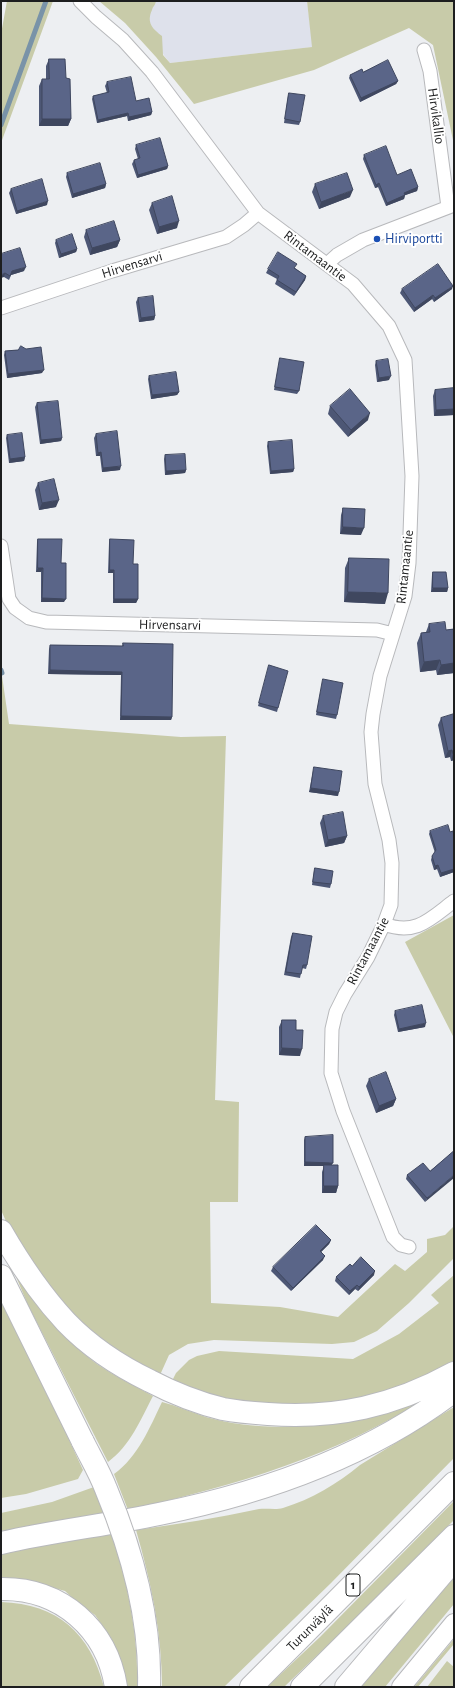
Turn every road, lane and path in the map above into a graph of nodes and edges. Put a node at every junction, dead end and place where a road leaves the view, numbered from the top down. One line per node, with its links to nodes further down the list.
1 (80, 1): 4 (street, Rintamaantie)
2 (424, 50): 3 (street, Hirvikallio)
3 (451, 206): 5 (street)
4 (258, 213): 5 (street, Rintamaantie); 6 (street, Hirvensarvi)
5 (327, 264): 8 (street, Rintamaantie)
6 (1, 308)
7 (1, 546): 8 (street, Hirvensarvi)
8 (393, 634): 10 (street, Rintamaantie)
9 (454, 901): 10 (street)
10 (384, 924): 12 (street, Rintamaantie)
11 (1, 1231): 14 (highway)
12 (409, 1247)
13 (1, 1276): 23 (highway, bridge)
14 (454, 1373)
15 (454, 1391): 18 (highway)
16 (454, 1483): 24 (highway, Turunväylä / 1)
17 (454, 1536): 25 (highway)
18 (1, 1543)
19 (454, 1560): 26 (highway)
20 (1, 1589): 22 (highway)
21 (454, 1623): 27 (main road)
22 (116, 1687)
23 (149, 1687)
24 (251, 1687)
25 (302, 1687)
26 (346, 1687)
27 (401, 1687)

